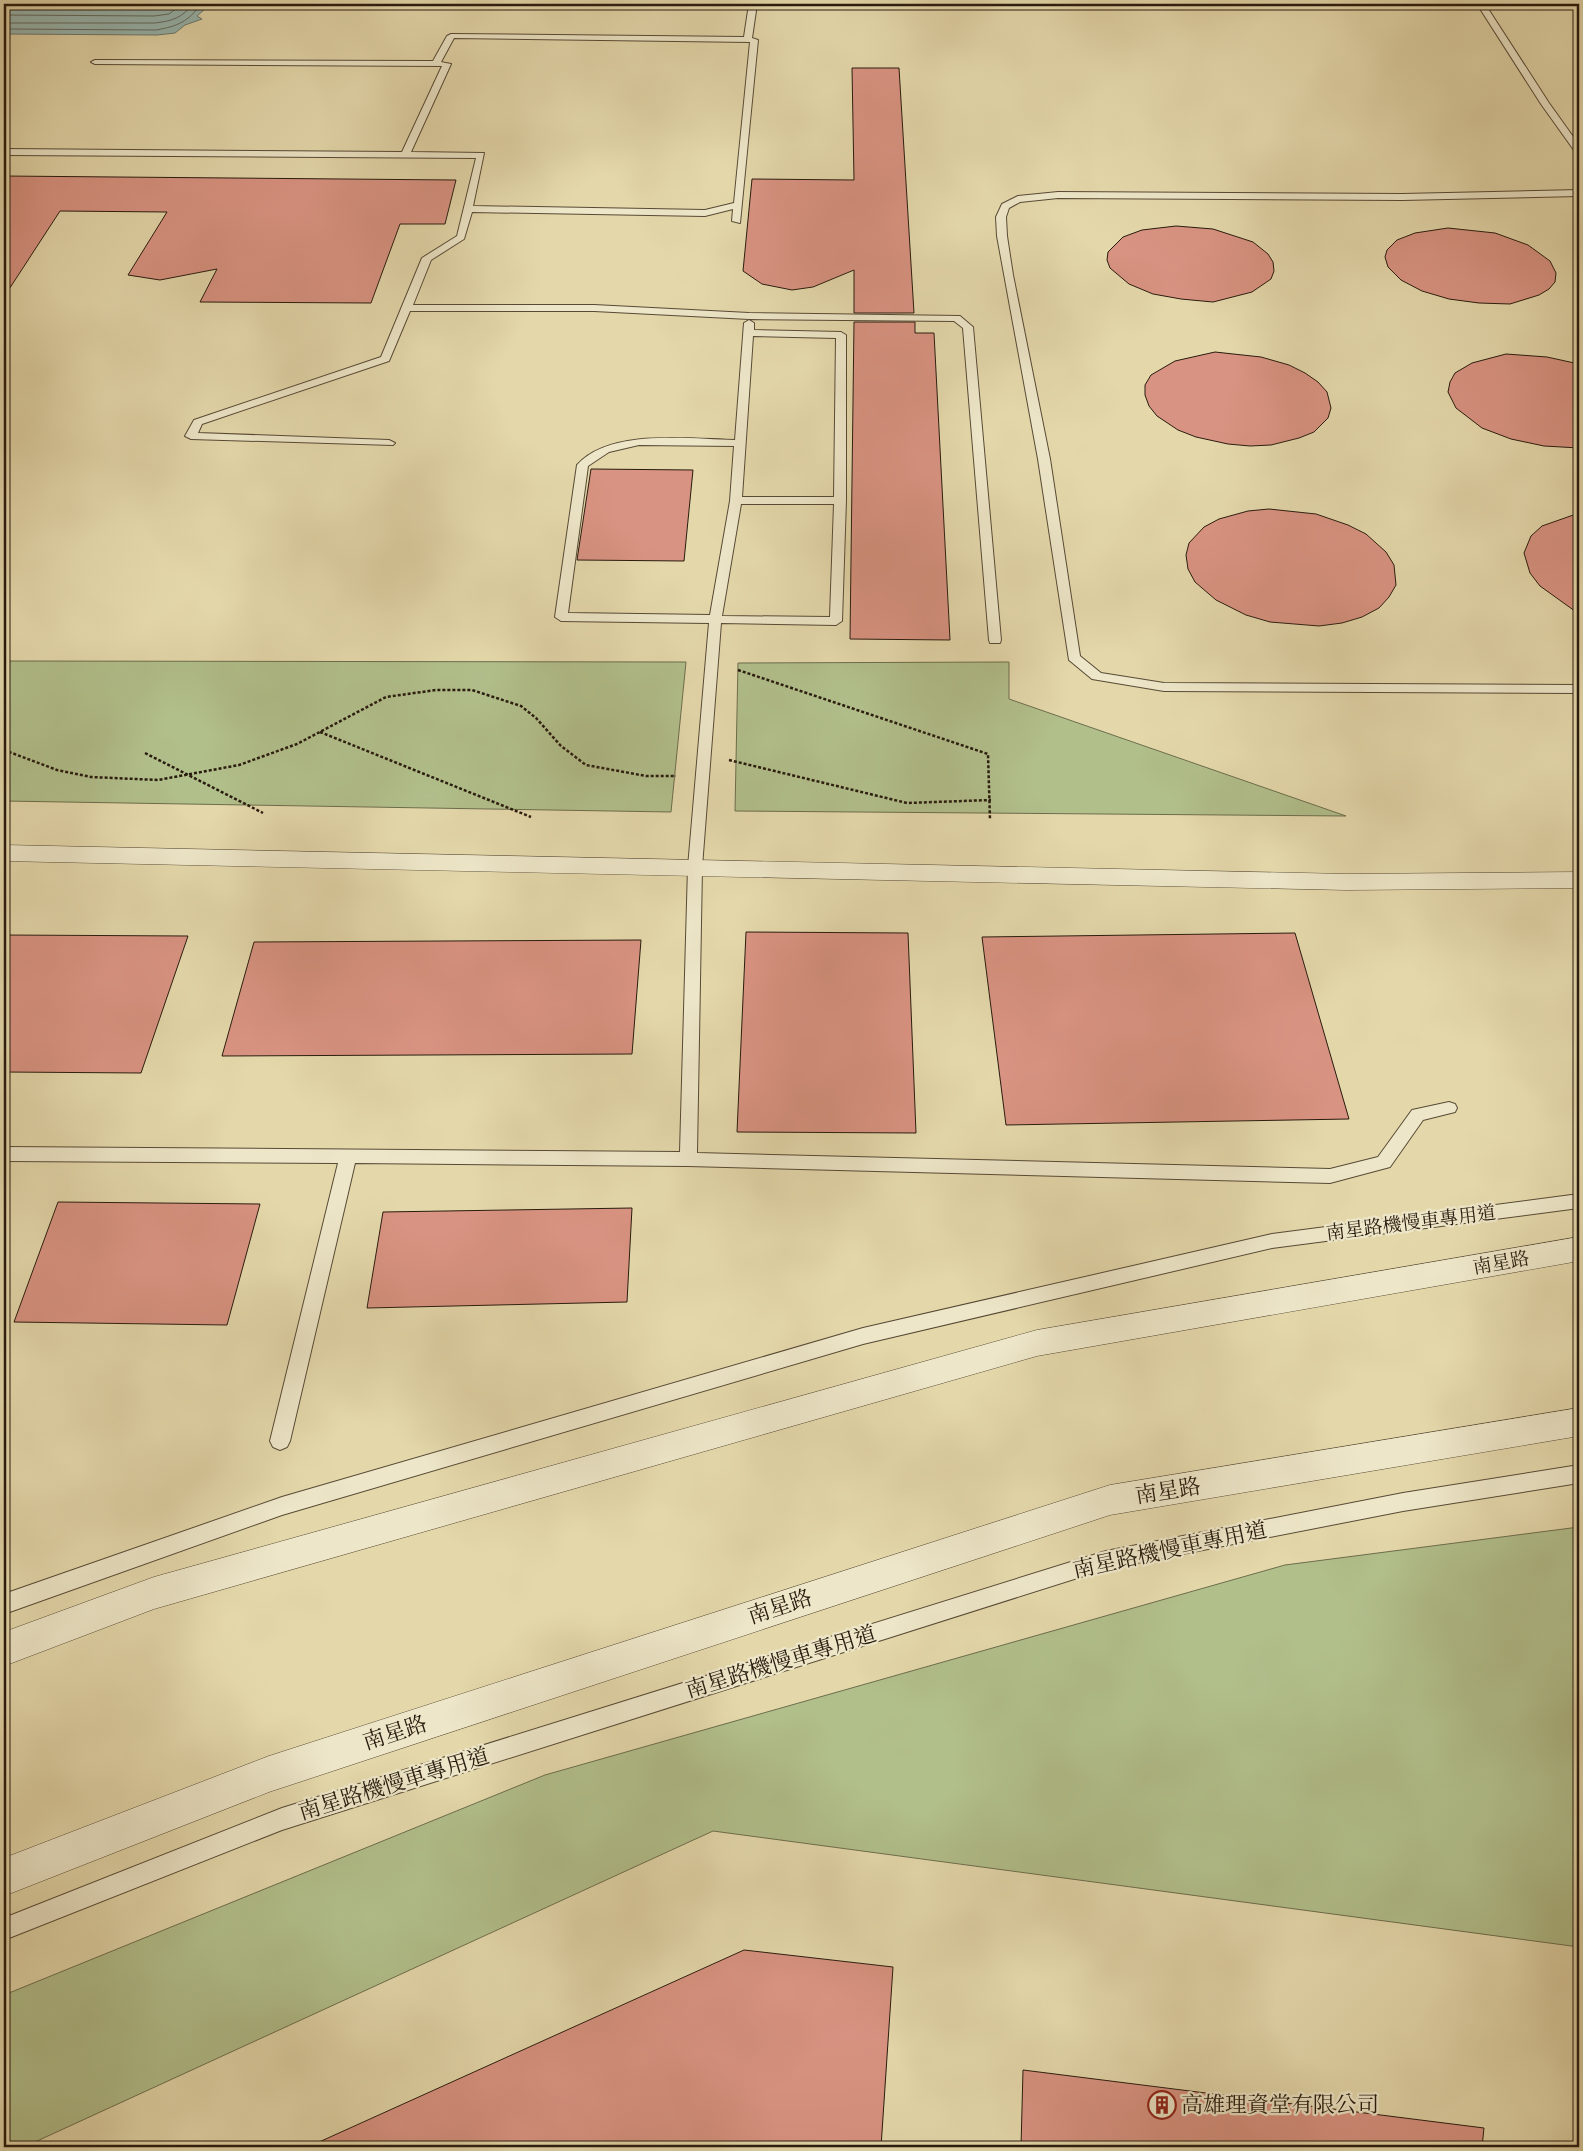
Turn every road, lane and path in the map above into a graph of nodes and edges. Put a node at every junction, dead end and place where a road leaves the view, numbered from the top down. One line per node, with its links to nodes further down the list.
1 (753, 4): 3 (lane)
2 (1481, 4): 6 (lane)
3 (748, 40): 5 (lane); 10 (lane)
4 (95, 62): 5 (lane)
5 (436, 64): 8 (lane)
6 (1579, 151)
7 (4, 152): 8 (lane)
8 (405, 155): 11 (lane)
9 (1579, 193): 23 (lane)
10 (738, 205): 11 (lane); 12 (lane)
11 (468, 209): 13 (lane)
12 (737, 221)
13 (406, 308): 14 (lane); 16 (lane)
14 (749, 316): 15 (lane); 21 (lane)
15 (748, 333): 17 (lane); 18 (lane)
16 (389, 443)
17 (740, 443): 19 (lane); 20 (lane)
18 (840, 500): 19 (lane); 20 (lane)
19 (736, 501): 20 (lane)
20 (715, 621): 35 (lane)
21 (994, 640)
22 (735, 669): 30 (path)
23 (1579, 689)
24 (319, 732): 28 (path); 29 (path); 32 (path)
25 (4, 750): 28 (path)
26 (145, 752): 28 (path)
27 (721, 758): 30 (path)
28 (190, 774): 31 (path)
29 (682, 776)
30 (991, 800): 33 (path)
31 (263, 813)
32 (531, 817)
33 (990, 820)
34 (4, 852): 35 (street)
35 (695, 867): 36 (street); 40 (lane)
36 (1579, 880)
37 (1449, 1108): 40 (lane)
38 (4, 1154): 39 (lane)
39 (348, 1156): 40 (lane); 44 (lane)
40 (688, 1158)
41 (1579, 1202): 46 (lane, 南星路機慢車專用道)
42 (1579, 1250): 47 (street, 南星路)
43 (1579, 1422): 48 (street, 南星路)
44 (280, 1441)
45 (1579, 1474): 49 (lane, 南星路機慢車專用道)
46 (4, 1604)
47 (4, 1649)
48 (4, 1877)
49 (4, 1929)

